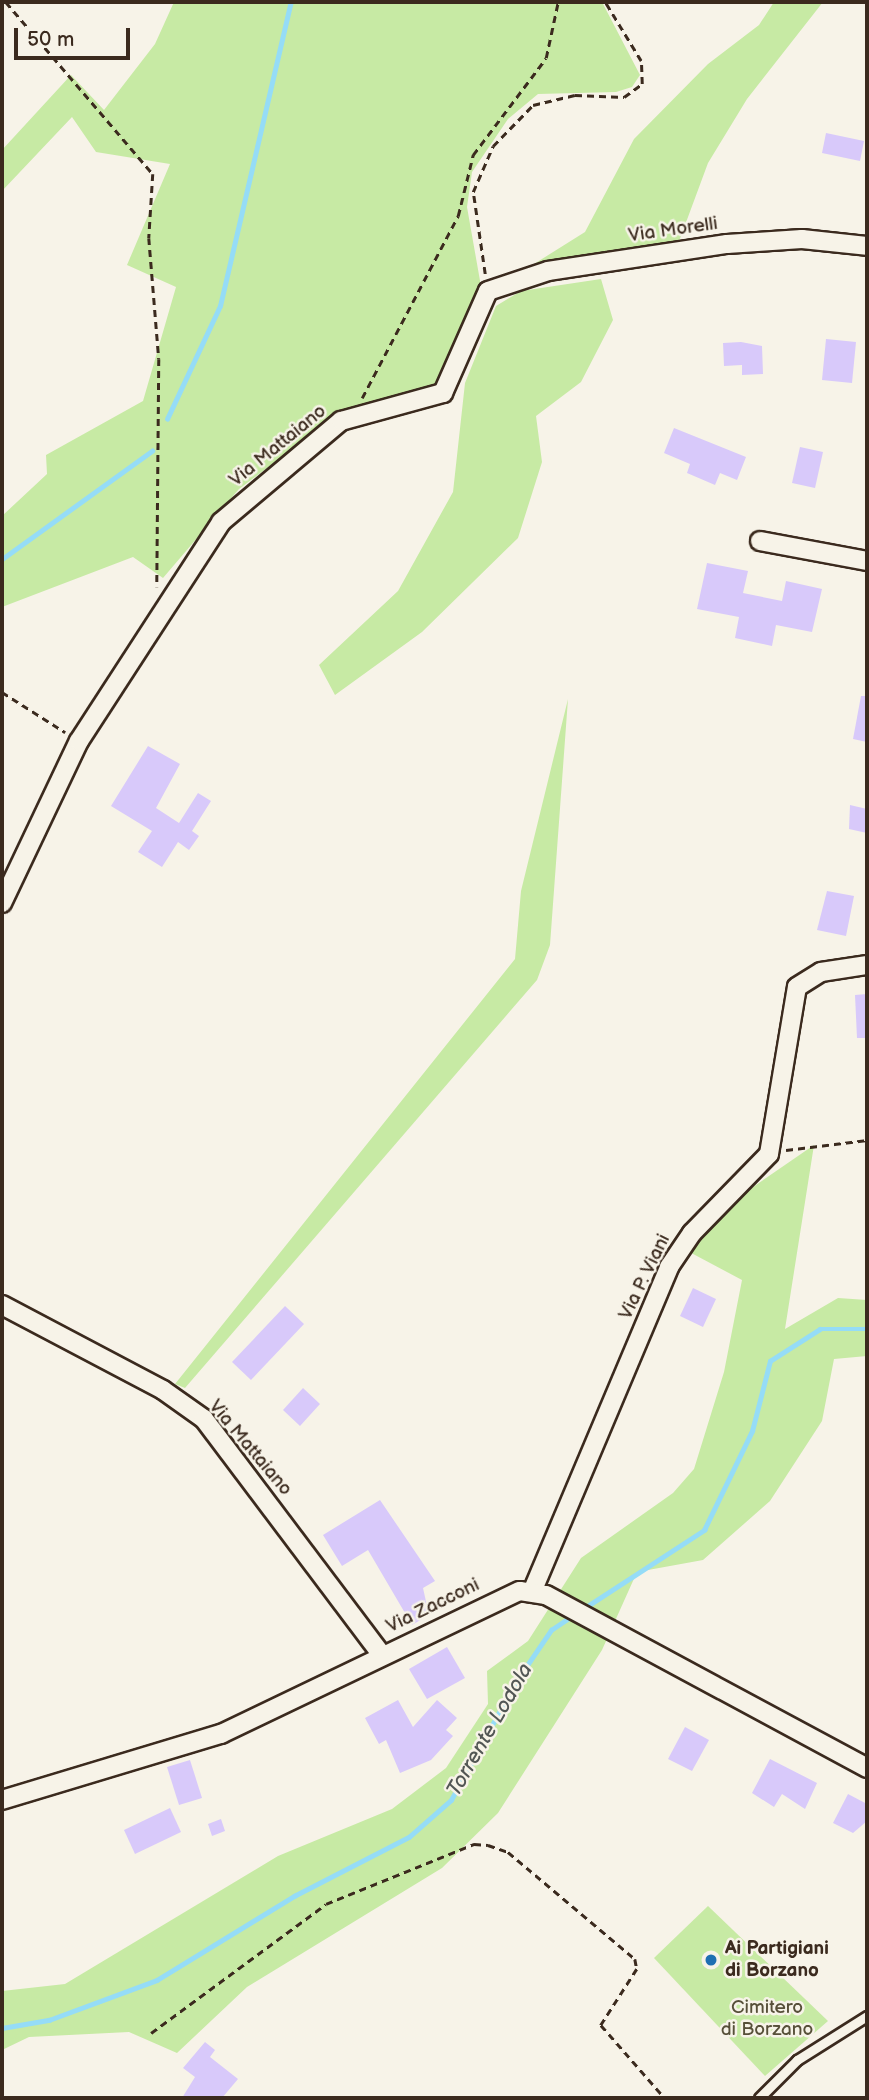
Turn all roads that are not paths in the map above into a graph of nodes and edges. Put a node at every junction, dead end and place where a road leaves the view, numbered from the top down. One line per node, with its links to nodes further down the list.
1 (867, 246): 2 (street, Via Morelli)
2 (488, 291): 5 (street, Via Mattaiano)
3 (760, 541): 4 (street)
4 (867, 561)
5 (2, 903)
6 (867, 965): 8 (street, Via P. Viani)
7 (2, 1305): 9 (street, Via Mattaiano)
8 (539, 1593): 9 (street, Via Zacconi); 10 (street)
9 (381, 1654): 11 (street, Via Zacconi)
10 (867, 1768)
11 (2, 1800)
12 (867, 2017): 13 (lane)
13 (759, 2098)

